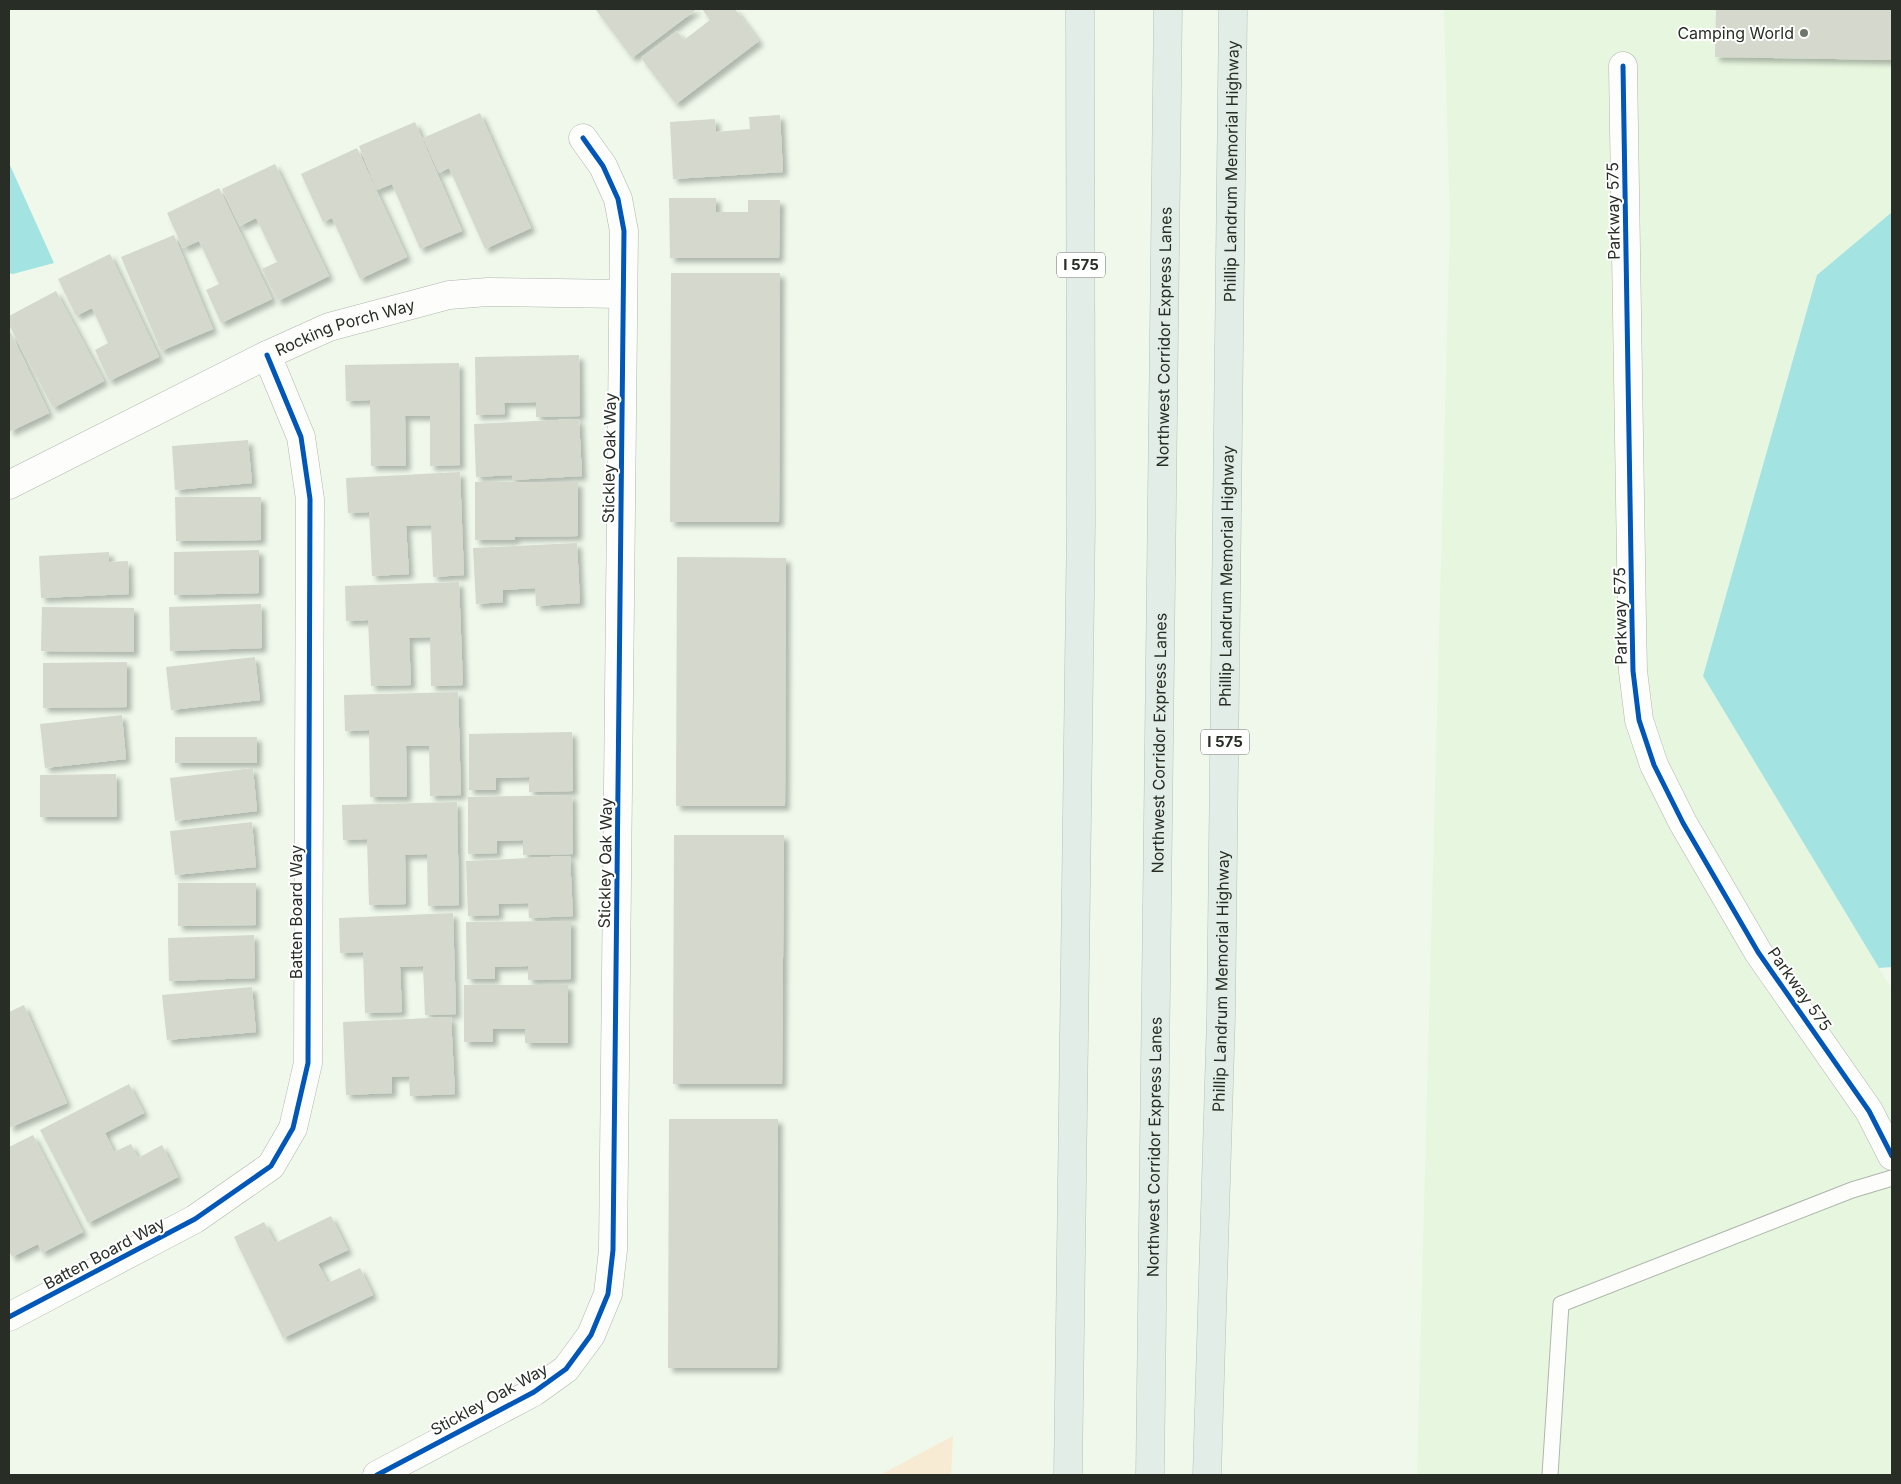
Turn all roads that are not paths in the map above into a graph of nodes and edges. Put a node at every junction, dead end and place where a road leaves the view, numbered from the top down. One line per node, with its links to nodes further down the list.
1 (1080, 9): 13 (highway, I 575)
2 (1168, 9): 14 (highway, Northwest Corridor Express Lanes)
3 (1233, 9): 15 (highway, Phillip Landrum Memorial Highway / I 575)
4 (1623, 66): 9 (street, Parkway 575)
5 (582, 138): 6 (street, Stickley Oak Way)
6 (623, 294): 7 (street, Rocking Porch Way); 12 (street, Stickley Oak Way)
7 (266, 355): 8 (street, Rocking Porch Way); 11 (street, Batten Board Way)
8 (9, 485)
9 (1892, 1156)
10 (1892, 1178): 16 (lane)
11 (9, 1317)
12 (377, 1475)
13 (1068, 1475)
14 (1150, 1475)
15 (1208, 1475)
16 (1550, 1475)

